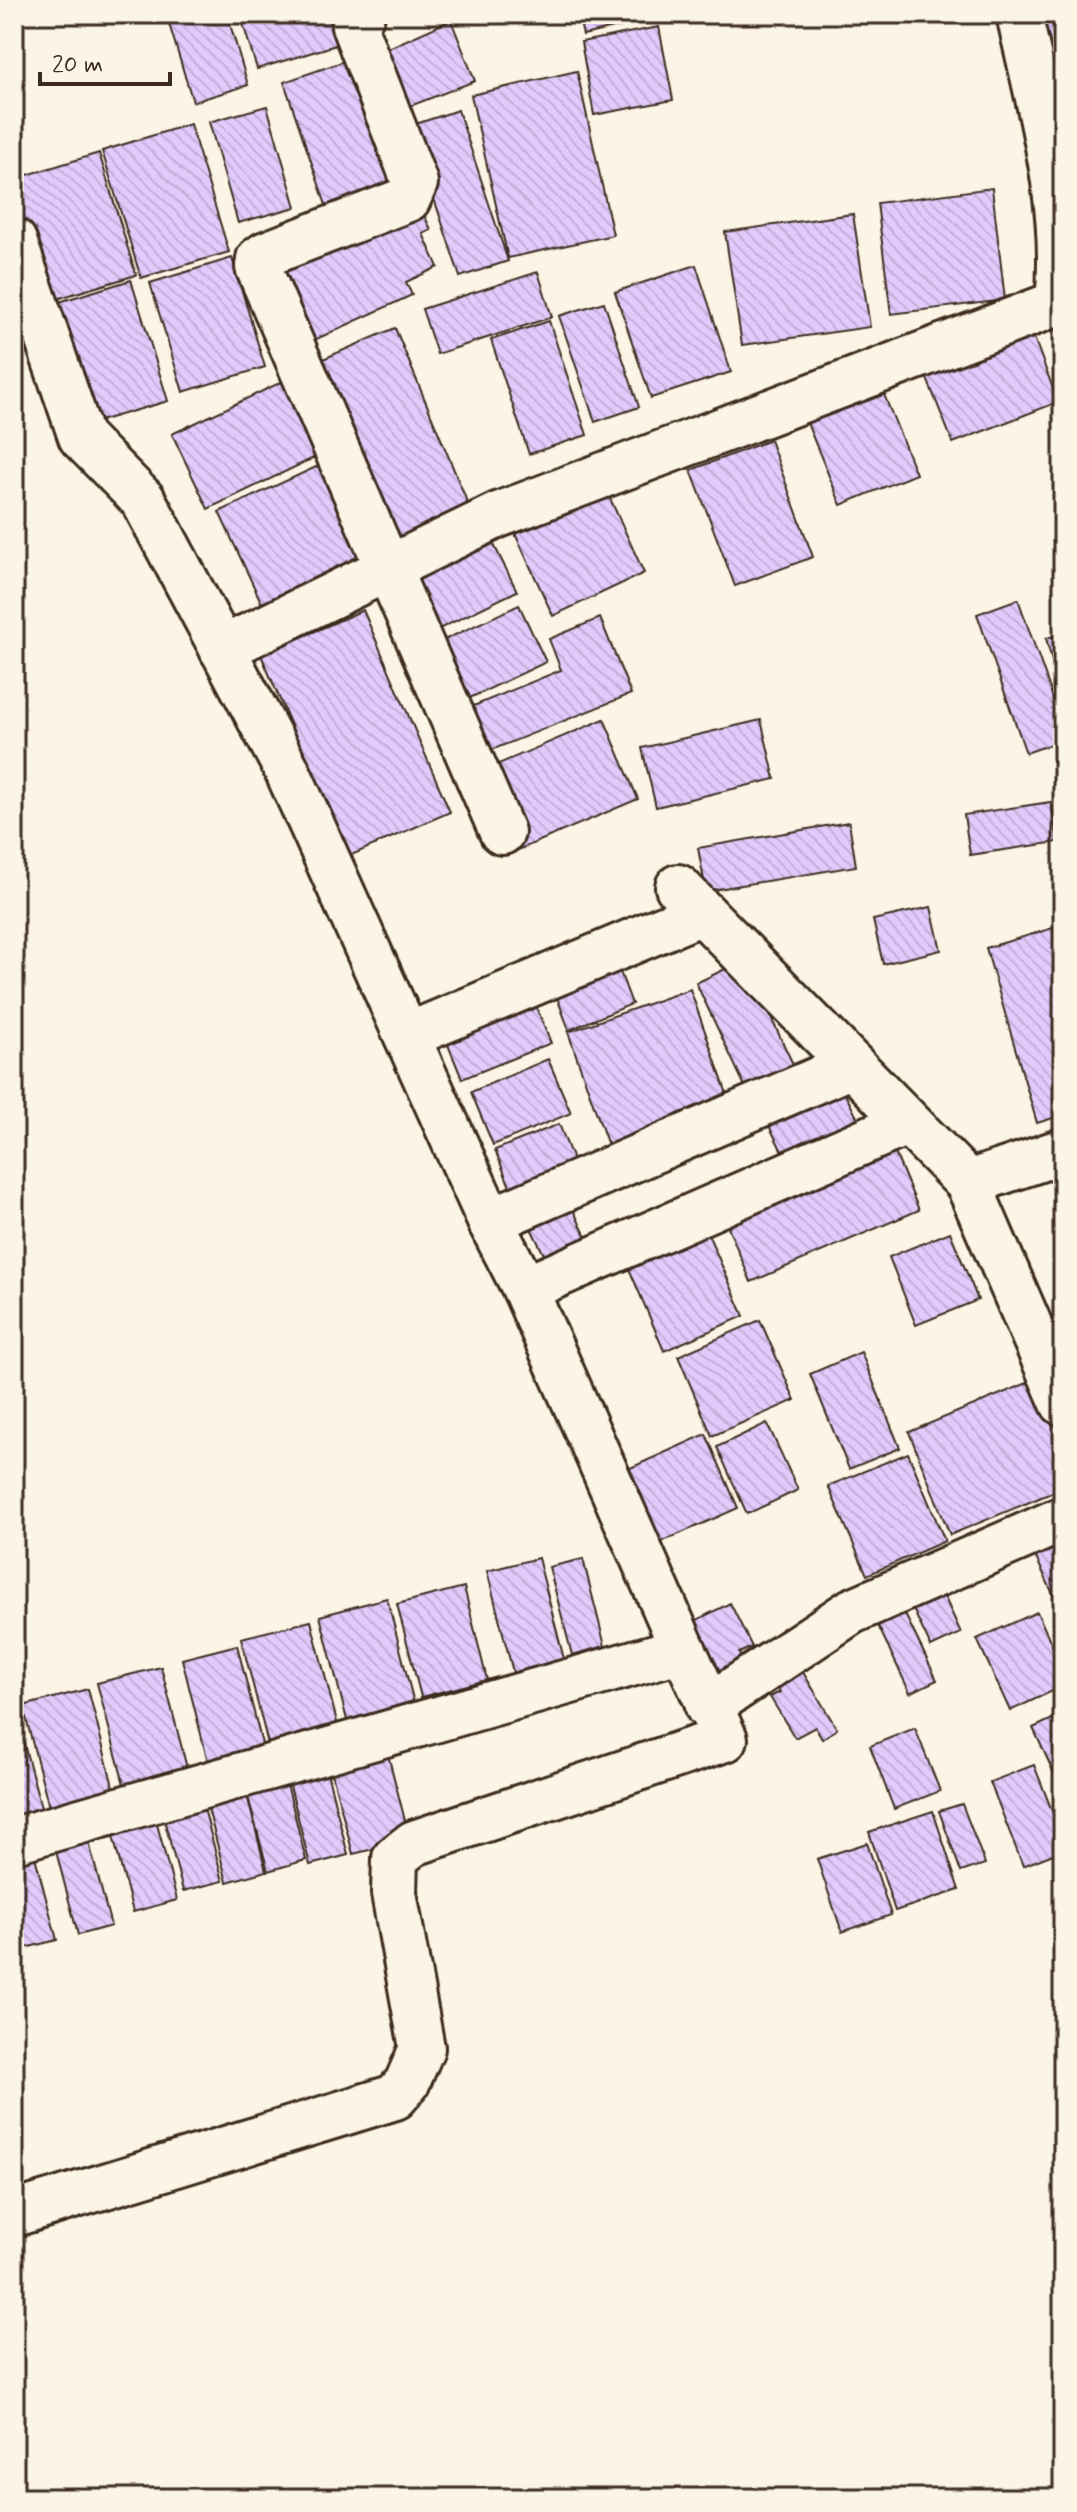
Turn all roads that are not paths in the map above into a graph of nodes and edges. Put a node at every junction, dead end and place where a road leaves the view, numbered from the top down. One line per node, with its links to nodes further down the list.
1 (362, 14): 5 (street)
2 (1019, 14): 3 (street)
3 (1050, 97): 5 (street)
4 (14, 241): 6 (street)
5 (386, 569): 6 (street); 7 (street)
6 (222, 649): 8 (street)
7 (502, 832)
8 (407, 1036): 9 (street); 13 (street)
9 (852, 1065): 10 (street); 13 (street)
10 (906, 1123): 12 (street); 14 (street)
11 (1063, 1151): 12 (street)
12 (968, 1183): 15 (street)
13 (490, 1221): 14 (street)
14 (525, 1289): 17 (street)
15 (1063, 1403)
16 (1063, 1519): 18 (street)
17 (683, 1649): 18 (street); 19 (street)
18 (708, 1707): 20 (street)
19 (14, 1840)
20 (14, 2214)

